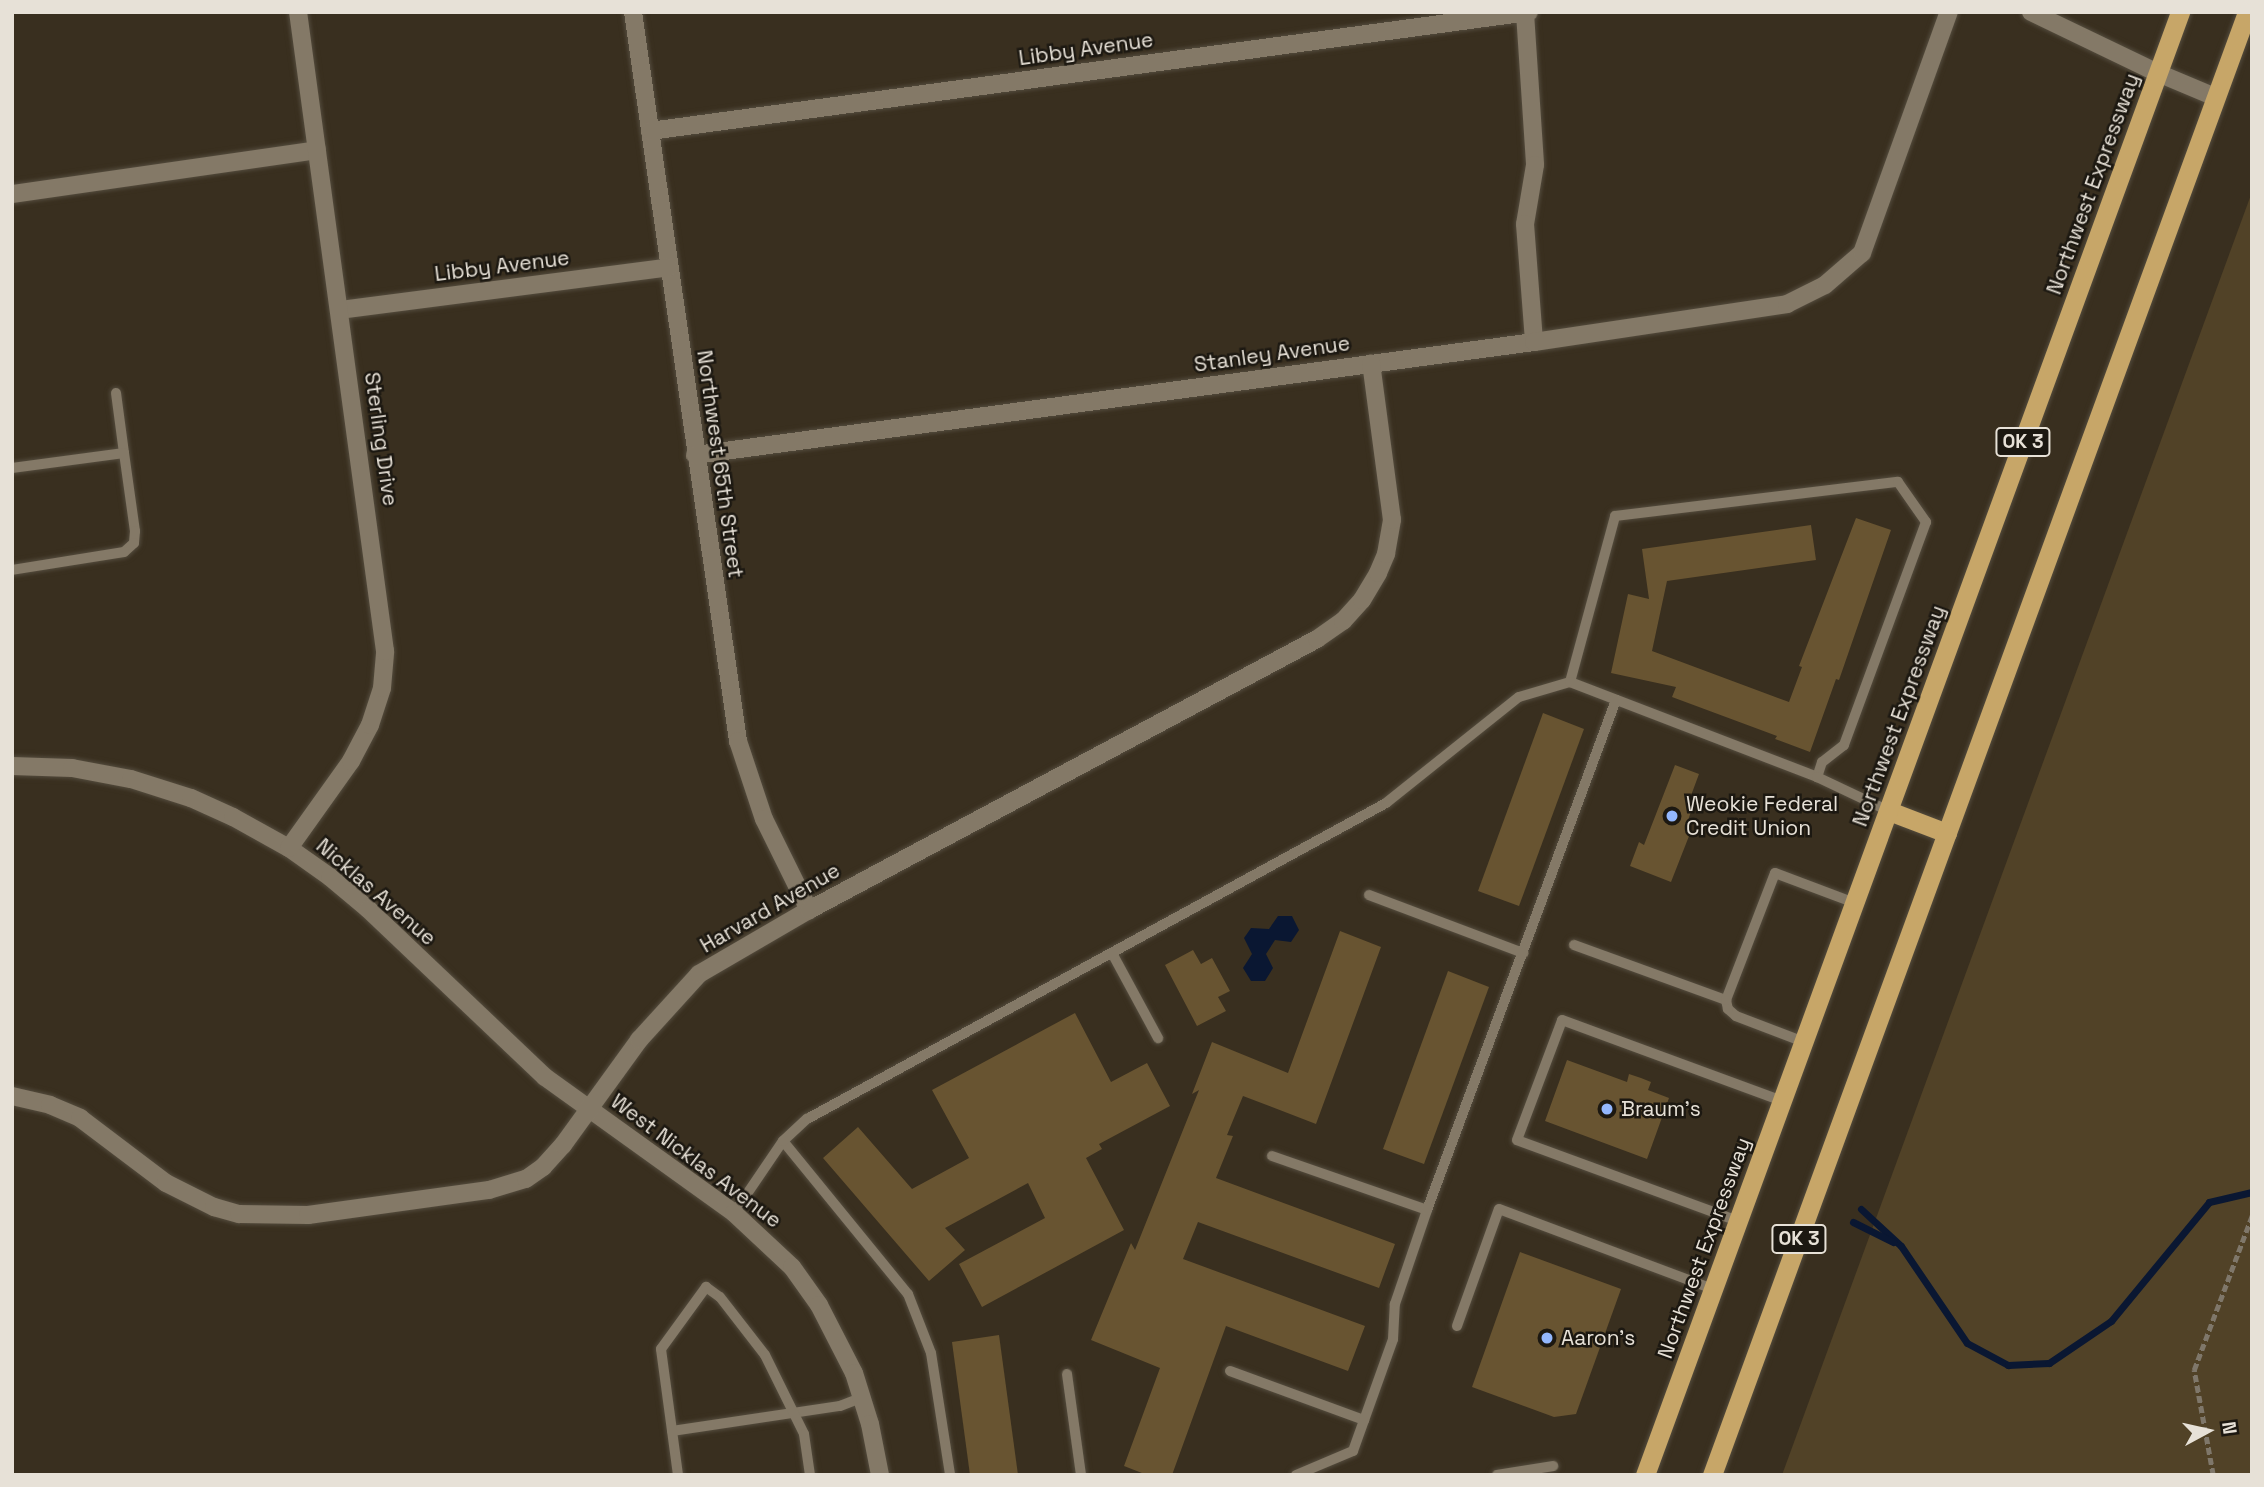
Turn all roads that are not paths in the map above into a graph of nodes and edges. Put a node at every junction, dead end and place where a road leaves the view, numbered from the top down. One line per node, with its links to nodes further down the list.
1 (299, 12): 11 (street, Sterling Drive)
2 (633, 12): 10 (street, Northwest 65th Street)
3 (1949, 12): 15 (street, Stanley Avenue)
4 (2031, 12): 8 (street)
5 (2180, 12): 8 (highway, Northwest Expressway / OK 3)
6 (2247, 12): 9 (highway, OK 3)
7 (1527, 13): 10 (street, Libby Avenue); 15 (street)
8 (2158, 73): 9 (street); 26 (highway, Northwest Expressway / OK 3)
9 (2215, 97): 27 (highway, OK 3)
10 (650, 131): 13 (street, Northwest 65th Street)
11 (317, 150): 12 (street); 14 (street, Sterling Drive)
12 (12, 194)
13 (669, 267): 14 (street, Libby Avenue); 19 (street, Northwest 65th Street)
14 (340, 310): 28 (street, Sterling Drive)
15 (1534, 342): 16 (street, Stanley Avenue)
16 (1371, 363): 19 (street, Stanley Avenue); 31 (street, Harvard Avenue)
17 (116, 393): 18 (lane)
18 (124, 453): 20 (lane); 21 (lane)
19 (695, 455): 31 (street, Northwest 65th Street)
20 (12, 468)
21 (12, 570)
22 (1570, 682): 23 (lane); 25 (lane); 33 (lane)
23 (1616, 700): 25 (lane); 34 (lane)
24 (12, 766): 28 (street, Nicklas Avenue)
25 (1817, 777): 26 (lane)
26 (1889, 811): 27 (highway); 30 (highway, Northwest Expressway / OK 3)
27 (1947, 833): 63 (highway, OK 3)
28 (289, 848): 40 (street, Nicklas Avenue)
29 (1369, 895): 34 (lane)
30 (1855, 903): 35 (lane); 37 (highway, Northwest Expressway / OK 3)
31 (809, 910): 40 (street, Harvard Avenue)
32 (1574, 945): 35 (lane)
33 (1112, 953): 36 (lane); 41 (lane)
34 (1523, 953): 43 (lane)
35 (1726, 1000): 37 (lane)
36 (1158, 1038)
37 (1804, 1042): 39 (highway, Northwest Expressway / OK 3)
38 (12, 1097): 40 (street, Harvard Avenue)
39 (1782, 1101): 45 (highway, Northwest Expressway / OK 3); 45 (lane)
40 (589, 1108): 44 (street, West Nicklas Avenue)
41 (783, 1141): 44 (lane); 58 (lane)
42 (1272, 1156): 43 (lane)
43 (1427, 1210): 52 (lane)
44 (734, 1213): 50 (street, West Nicklas Avenue)
45 (1738, 1221): 46 (highway, Northwest Expressway / OK 3)
46 (1713, 1289): 47 (lane); 62 (highway, Northwest Expressway / OK 3)
47 (1457, 1326)
48 (1230, 1371): 52 (lane)
49 (1067, 1374): 59 (lane)
50 (863, 1398): 51 (lane); 57 (street, West Nicklas Avenue)
51 (795, 1413): 53 (lane); 53 (lane); 56 (lane)
52 (1364, 1420): 60 (lane)
53 (672, 1431): 55 (lane)
54 (1553, 1466): 61 (lane)
55 (678, 1475)
56 (810, 1475)
57 (880, 1475)
58 (950, 1475)
59 (1081, 1475)
60 (1296, 1475)
61 (1497, 1475)
62 (1645, 1475)
63 (1712, 1475)

